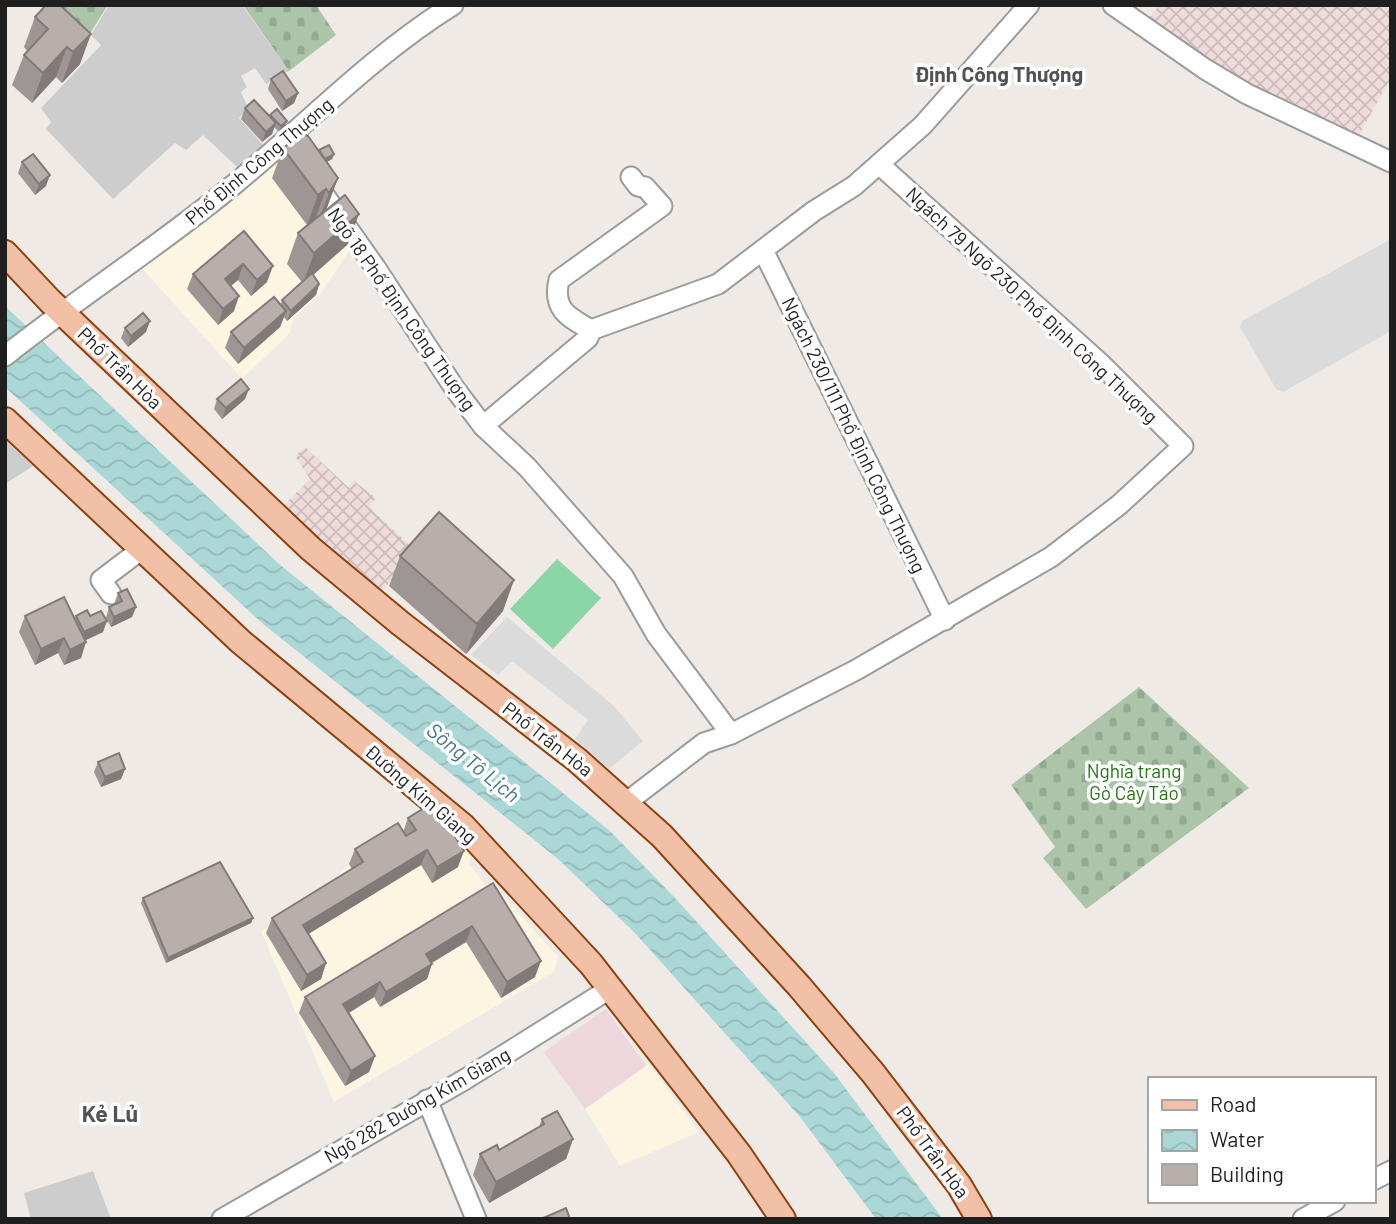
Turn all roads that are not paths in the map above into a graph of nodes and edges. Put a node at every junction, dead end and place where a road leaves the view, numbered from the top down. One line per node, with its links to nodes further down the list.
1 (453, 5): 4 (street, Phố Định Công Thượng)
2 (1029, 5): 6 (street)
3 (1113, 5): 5 (street)
4 (286, 142): 10 (street, Phố Định Công Thượng); 14 (street, Ngõ 18 Phố Định Công Thượng)
5 (1391, 162)
6 (880, 165): 8 (street); 17 (street, Ngách 79 Ngõ 230 Phố Định Công Thượng)
7 (631, 177): 11 (street)
8 (763, 250): 11 (street); 17 (street, Ngách 230/111 Phố Định Công Thượng)
9 (5, 253): 10 (main road, Phố Trần Hòa)
10 (54, 318): 12 (street, Phố Định Công Thượng); 19 (main road, Phố Trần Hòa)
11 (591, 330): 14 (street)
12 (5, 356)
13 (5, 421): 15 (main road, Đường Kim Giang)
14 (483, 426): 18 (street, Ngõ 18 Phố Định Công Thượng)
15 (142, 549): 16 (street); 20 (main road, Đường Kim Giang)
16 (111, 594)
17 (944, 620): 18 (street)
18 (731, 734): 19 (street)
19 (628, 802): 28 (main road, Phố Trần Hòa)
20 (611, 988): 21 (street, Ngõ 282 Đường Kim Giang); 25 (main road, Đường Kim Giang)
21 (427, 1100): 26 (street, Ngõ 282 Đường Kim Giang); 27 (street)
22 (1391, 1171): 23 (street)
23 (1375, 1179)
24 (1331, 1203): 29 (street)
25 (781, 1218)
26 (222, 1219)
27 (475, 1219)
28 (979, 1219)
29 (1303, 1219)

